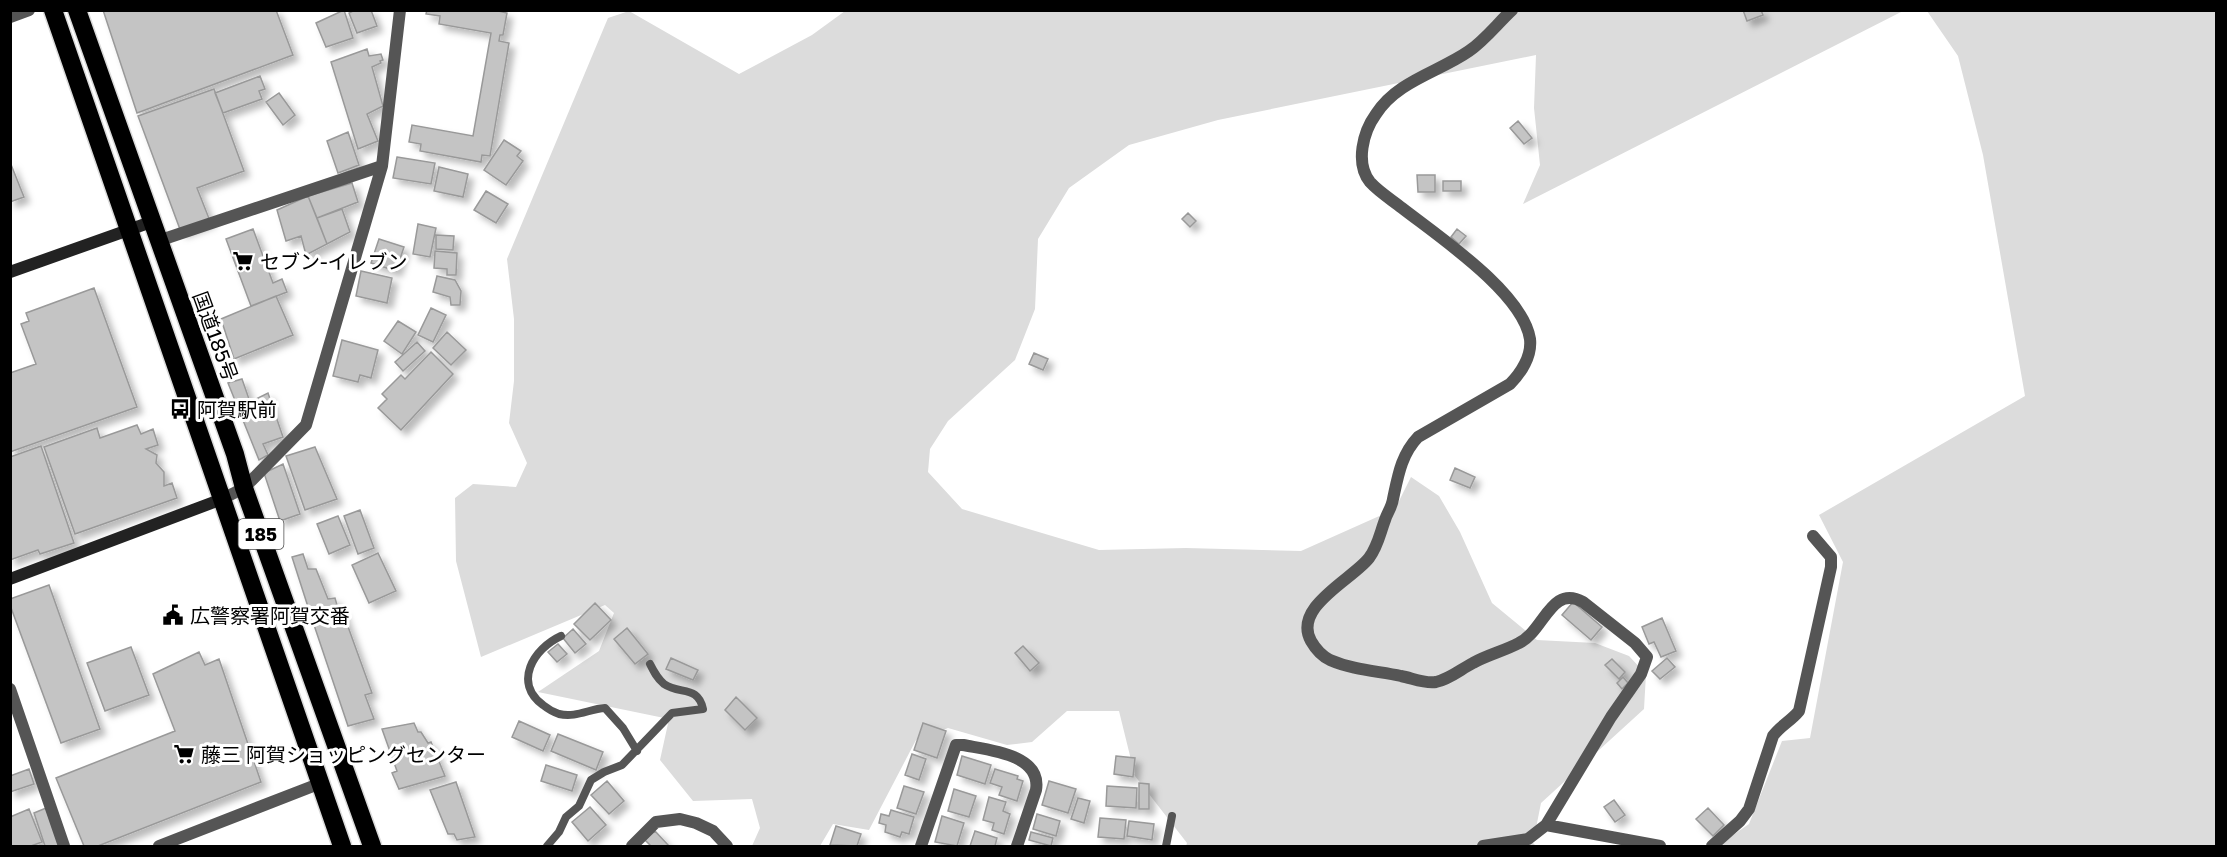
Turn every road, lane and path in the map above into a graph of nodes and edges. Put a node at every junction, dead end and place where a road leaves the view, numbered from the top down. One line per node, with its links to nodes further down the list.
1 (29, 10): 6 (street)
2 (53, 10): 9 (highway, 185)
3 (77, 10): 8 (highway, 国道185号 / 185)
4 (400, 10): 7 (street)
5 (1512, 10): 22 (street)
6 (10, 17)
7 (382, 166): 10 (street); 12 (street)
8 (151, 222): 9 (street); 10 (highway, 国道185号 / 185)
9 (128, 231): 11 (street); 13 (highway, 185)
10 (158, 241): 12 (highway, 国道185号 / 185)
11 (10, 272)
12 (244, 488): 13 (street); 26 (highway, 国道185号 / 185)
13 (222, 499): 15 (street); 20 (highway, 185)
14 (1813, 536): 35 (street)
15 (10, 579)
16 (561, 636): 19 (lane)
17 (650, 664): 19 (lane)
18 (10, 689): 23 (street)
19 (637, 751): 27 (lane)
20 (321, 783): 24 (street); 25 (highway, 185)
21 (1172, 816): 32 (lane)
22 (1546, 825): 33 (street); 34 (street)
23 (64, 846)
24 (159, 846)
25 (342, 846)
26 (372, 846)
27 (547, 846)
28 (632, 846): 29 (street)
29 (727, 846)
30 (921, 846): 31 (street)
31 (1017, 846)
32 (1166, 846)
33 (1483, 846)
34 (1660, 846)
35 (1712, 846)

